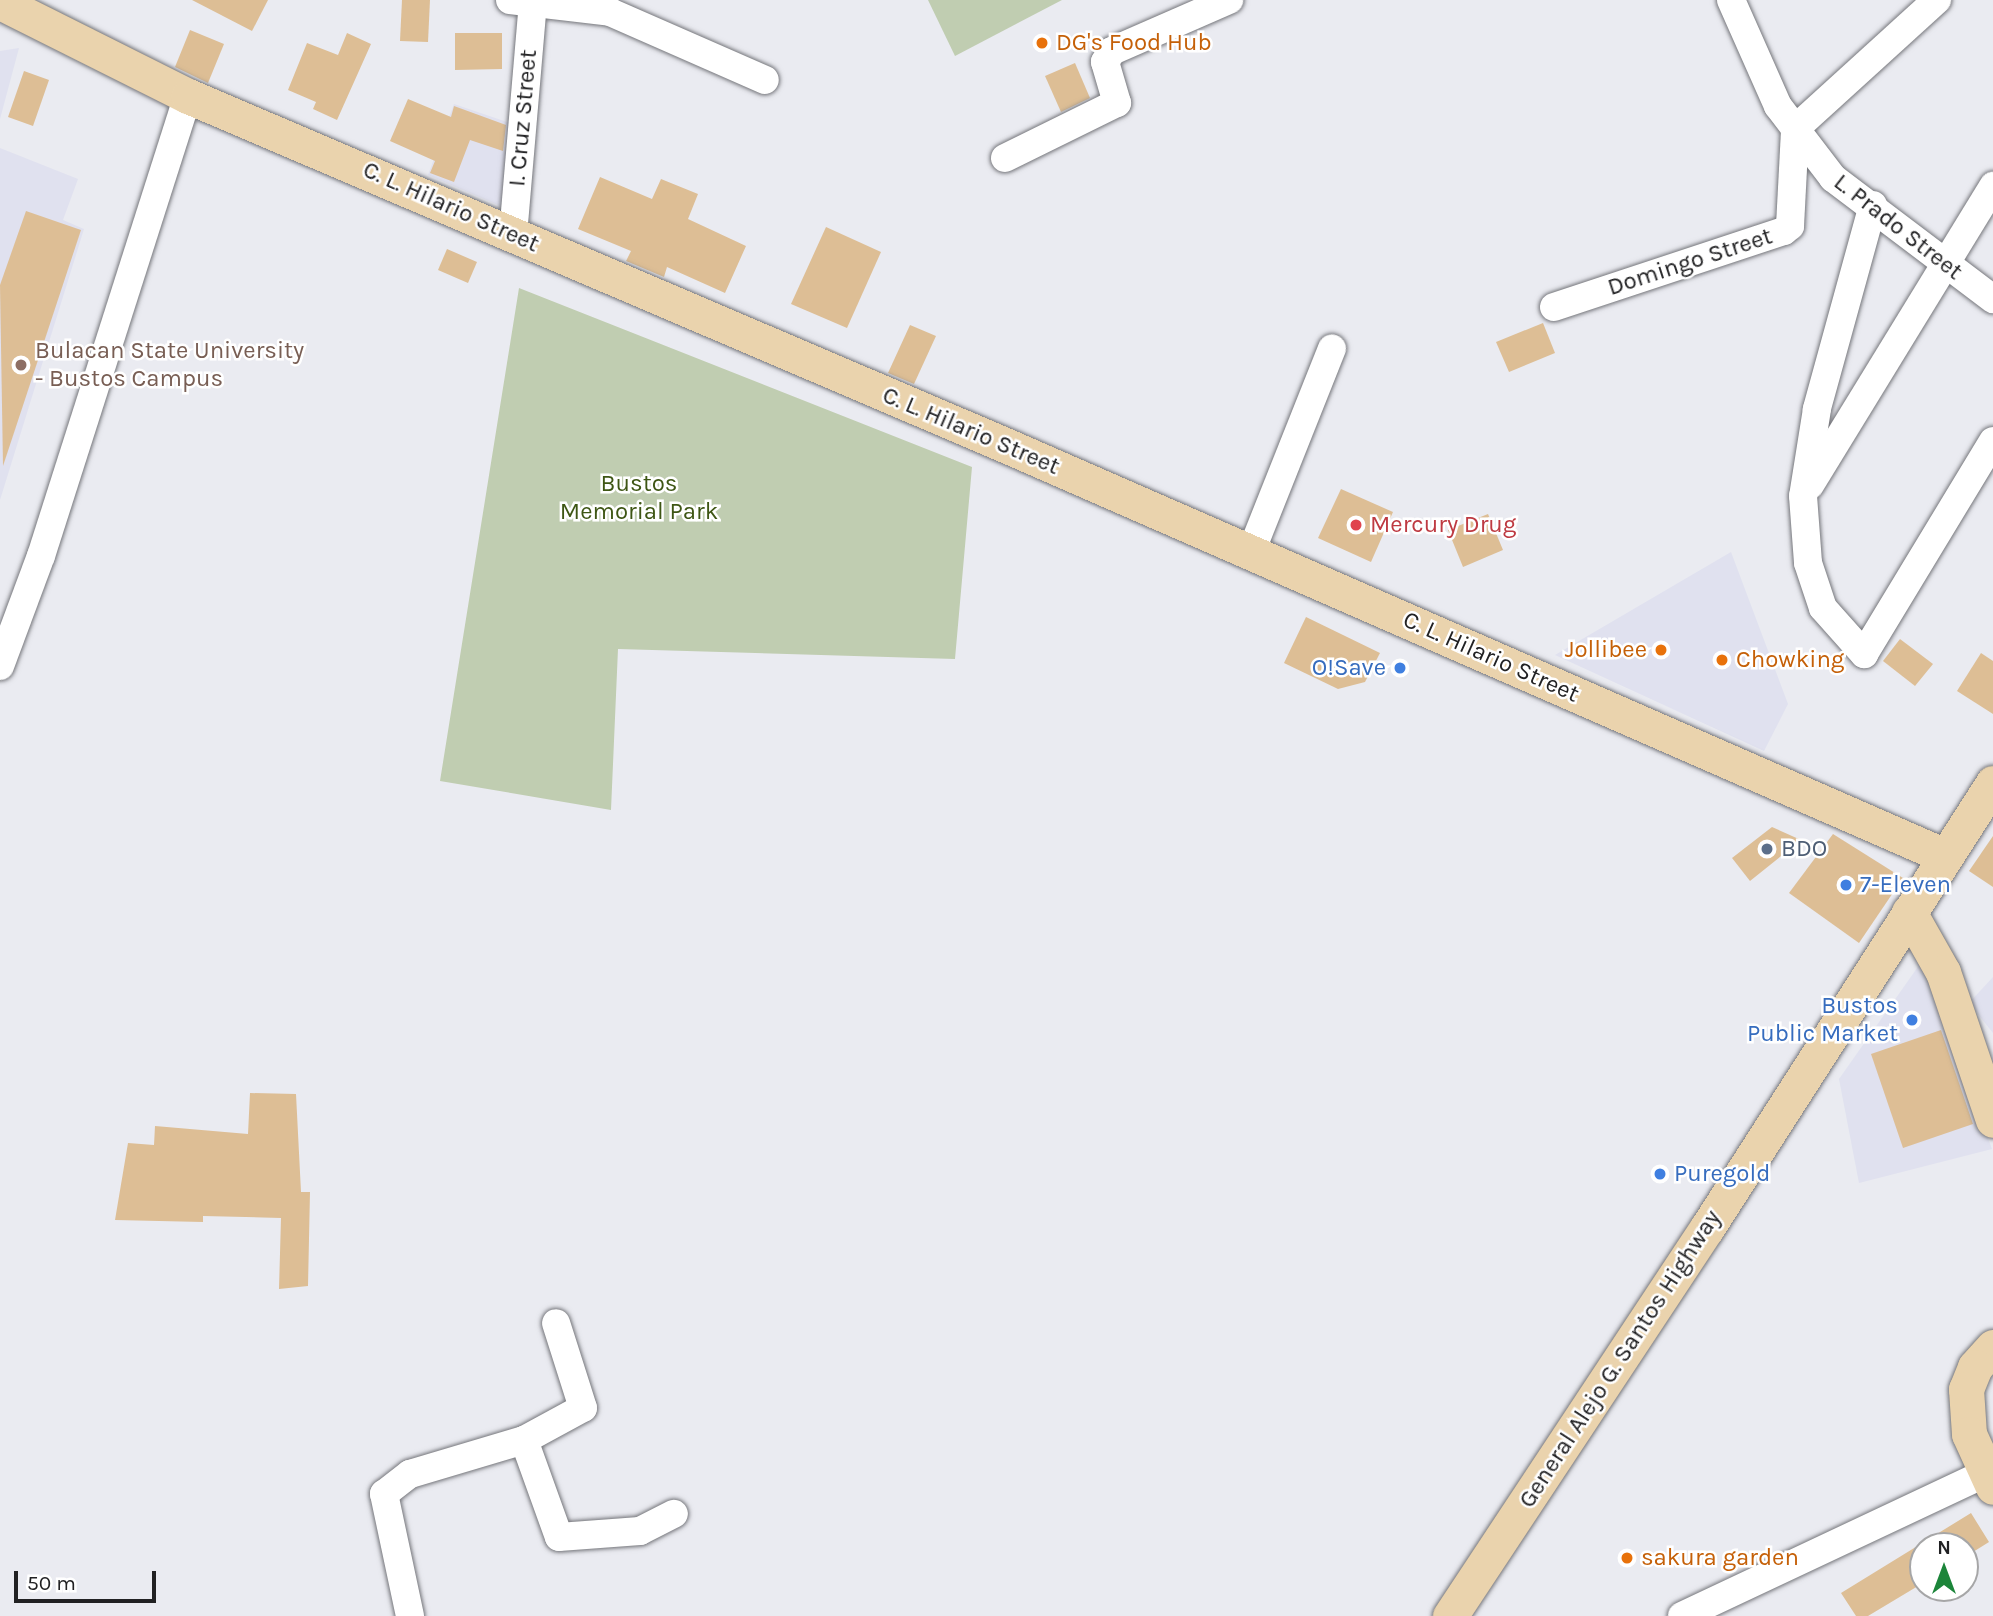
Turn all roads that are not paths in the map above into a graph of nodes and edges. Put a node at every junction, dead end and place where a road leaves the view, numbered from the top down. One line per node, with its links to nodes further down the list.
1 (1229, 0): 9 (street)
2 (1731, 0): 8 (street, L. Prado Street)
3 (1937, 0): 8 (street)
4 (525, 1): 6 (street); 12 (street, I. Cruz Street)
5 (1, 3): 7 (main road, C. L. Hilario Street)
6 (765, 80)
7 (188, 96): 12 (main road, C. L. Hilario Street); 20 (street)
8 (1795, 129): 11 (street, L. Prado Street); 15 (street, Domingo Street)
9 (1005, 158)
10 (1993, 186): 13 (street)
11 (1873, 205): 13 (street, L. Prado Street); 18 (street)
12 (513, 235): 19 (main road, C. L. Hilario Street)
13 (1944, 265): 14 (street, L. Prado Street); 18 (street)
14 (1993, 299)
15 (1554, 307)
16 (1332, 348): 19 (street)
17 (1993, 441): 18 (street)
18 (1803, 496)
19 (1251, 552): 22 (main road, C. L. Hilario Street)
20 (0, 666)
21 (1993, 783): 22 (main road, General Alejo G. Santos Highway)
22 (1945, 856): 23 (main road, General Alejo G. Santos Highway)
23 (1909, 912): 24 (main road); 31 (main road, General Alejo G. Santos Highway)
24 (1993, 1120)
25 (556, 1323): 27 (street)
26 (1993, 1348): 28 (main road)
27 (524, 1440): 29 (street); 30 (street)
28 (1989, 1480): 32 (street)
29 (674, 1514)
30 (410, 1616)
31 (1450, 1616)
32 (1682, 1616)

